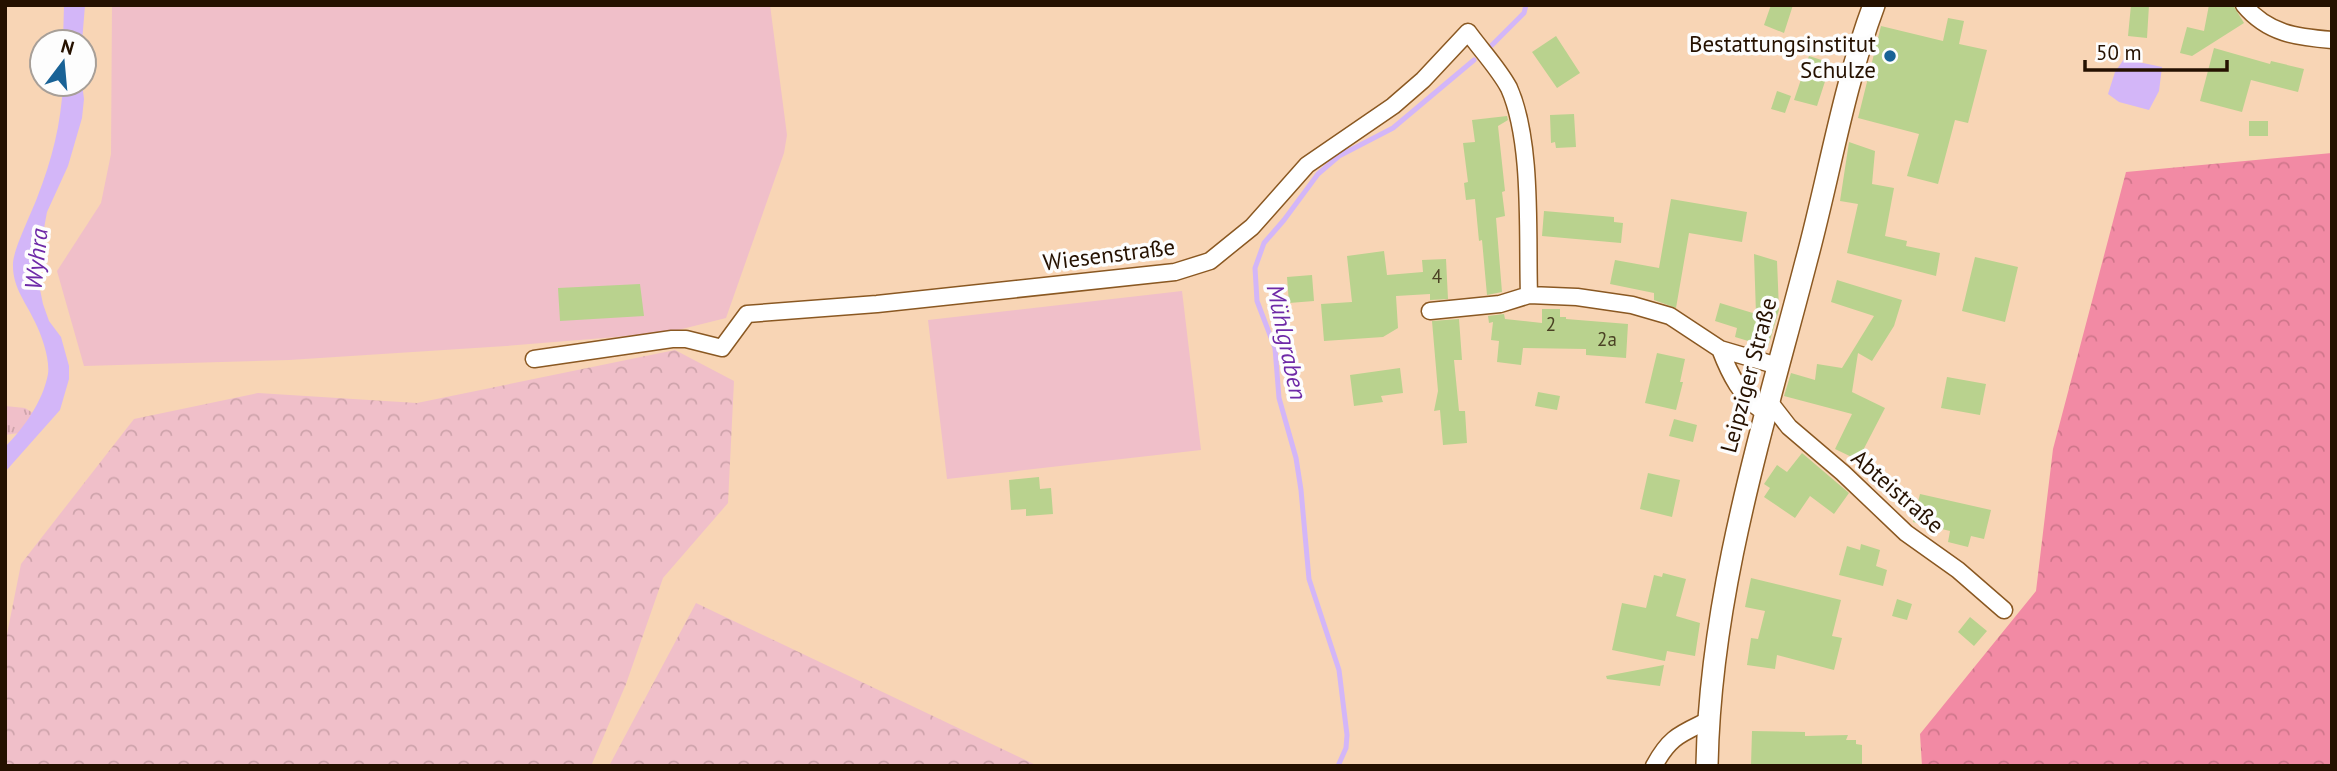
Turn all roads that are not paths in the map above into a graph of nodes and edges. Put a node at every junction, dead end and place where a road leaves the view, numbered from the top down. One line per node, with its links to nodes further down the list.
1 (1874, 5): 8 (street, Leipziger Straße)
2 (2244, 5): 3 (street)
3 (2332, 40)
4 (1529, 295): 5 (street); 6 (street); 7 (street, Wiesenstraße)
5 (1430, 311)
6 (1720, 349): 8 (street); 9 (street)
7 (534, 359)
8 (1778, 366): 9 (street, Leipziger Straße)
9 (1760, 405): 10 (street, Abteistraße); 11 (street, Leipziger Straße)
10 (2004, 610)
11 (1709, 720): 12 (street); 13 (street, Leipziger Straße)
12 (1654, 766)
13 (1707, 766)

